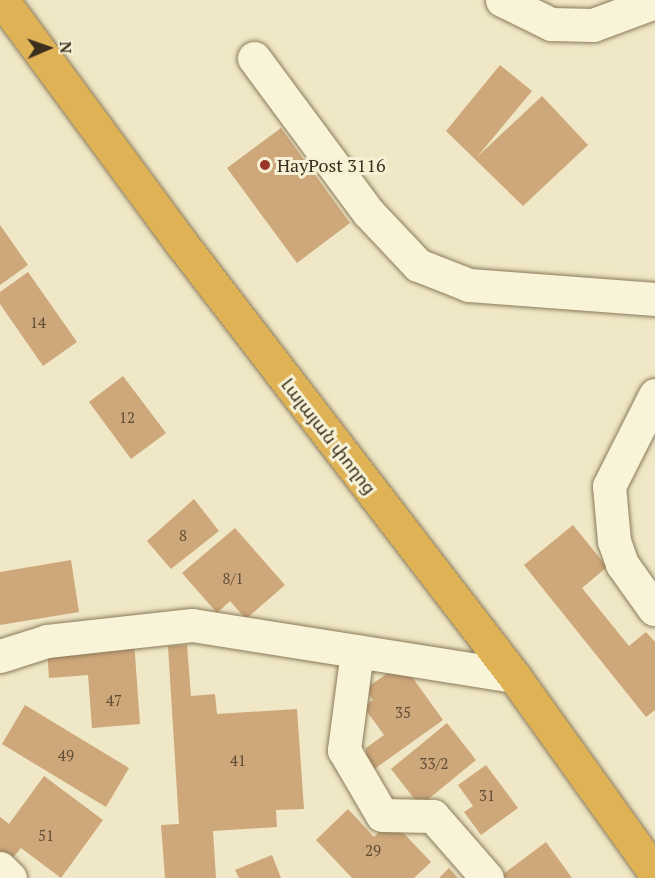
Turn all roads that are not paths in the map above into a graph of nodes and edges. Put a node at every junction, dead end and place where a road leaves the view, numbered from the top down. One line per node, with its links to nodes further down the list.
1 (2, 0): 10 (highway, Լալայան փողոց)
2 (502, 0): 3 (street)
3 (655, 2)
4 (254, 58): 5 (street)
5 (655, 299)
6 (655, 395): 7 (street)
7 (654, 609)
8 (357, 651): 9 (street); 10 (street); 14 (street)
9 (0, 656)
10 (514, 676): 12 (highway, Լալայան փողոց)
11 (0, 868): 13 (street)
12 (655, 873)
13 (10, 878)
14 (487, 878)

